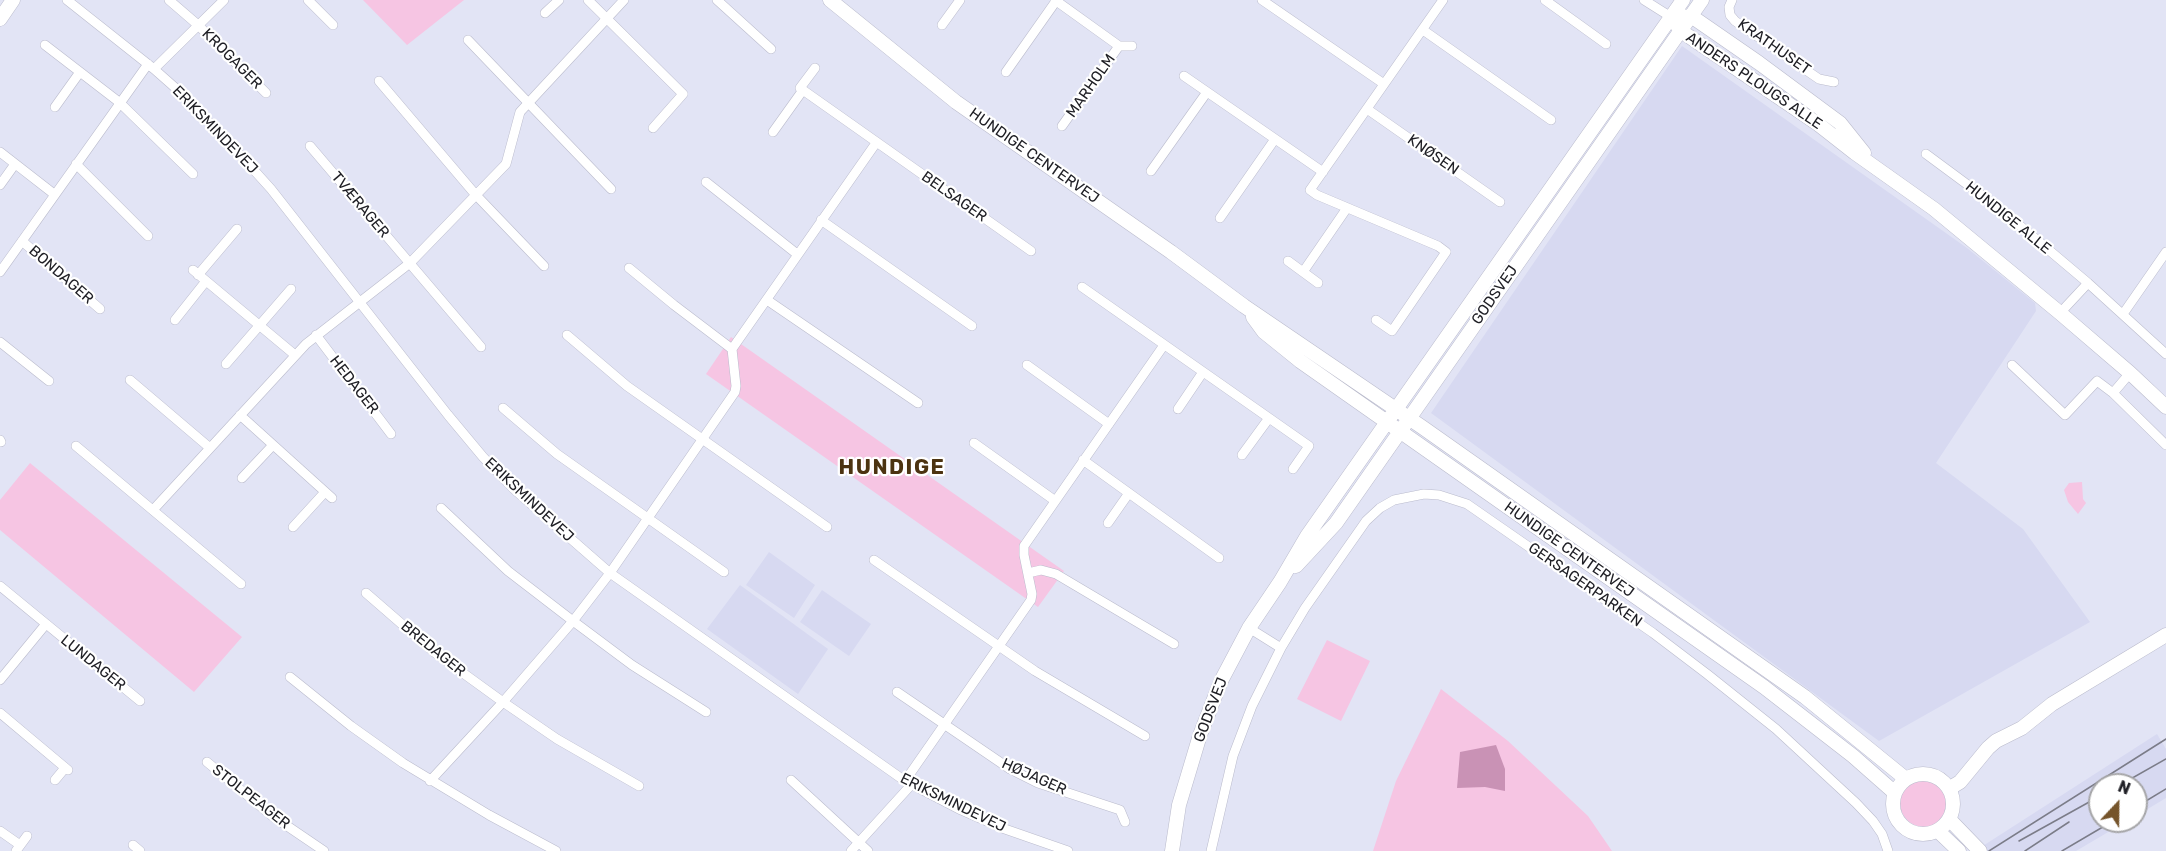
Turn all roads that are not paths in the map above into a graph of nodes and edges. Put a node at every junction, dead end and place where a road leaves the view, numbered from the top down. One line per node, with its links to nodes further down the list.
1 (14, 0): 23 (street)
2 (67, 0): 36 (street, ERIKSMINDEVEJ)
3 (169, 0): 25 (street, KROGAGER)
4 (224, 0): 25 (street, KROGAGER)
5 (309, 0): 26 (street)
6 (559, 0): 20 (street)
7 (588, 0): 24 (street)
8 (624, 0): 24 (street)
9 (717, 0): 35 (street)
10 (830, 0): 94 (street, HUNDIGE CENTERVEJ)
11 (960, 0): 27 (street)
12 (1055, 0): 33 (street, MARHOLM); 39 (street, MARHOLM)
13 (1262, 0): 43 (street)
14 (1443, 0): 28 (street)
15 (1545, 0): 31 (street)
16 (1644, 0): 22 (street)
17 (1683, 0): 22 (street, GODSVEJ)
18 (1702, 0): 21 (street, GODSVEJ)
19 (1732, 0): 42 (street, KRATHUSET)
20 (545, 13)
21 (1691, 16): 22 (street, ANDERS PLOUGS ALLE); 29 (street, GODSVEJ); 62 (street, ANDERS PLOUGS ALLE)
22 (1671, 17): 29 (street, ANDERS PLOUGS ALLE); 122 (street, GODSVEJ)
23 (0, 19)
24 (606, 19): 48 (street); 53 (street)
25 (198, 25): 36 (street, KROGAGER); 46 (street, KROGAGER)
26 (333, 25)
27 (942, 26)
28 (1423, 30): 43 (street); 51 (street)
29 (1681, 31): 62 (street, ANDERS PLOUGS ALLE); 125 (street, GODSVEJ)
30 (468, 40): 48 (street)
31 (1606, 44)
32 (45, 45): 38 (street)
33 (1119, 46): 34 (street, MARHOLM); 52 (street, MARHOLM)
34 (1132, 46)
35 (771, 49)
36 (151, 66): 47 (street, BONDAGER); 93 (street, ERIKSMINDEVEJ)
37 (815, 68): 44 (street)
38 (80, 72): 47 (street); 49 (street)
39 (1005, 72)
40 (1184, 76): 45 (street)
41 (379, 81): 70 (street)
42 (1834, 82)
43 (1384, 84): 50 (street)
44 (803, 90): 54 (street); 56 (street, BELSAGER)
45 (1207, 92): 55 (street); 63 (street)
46 (266, 93)
47 (119, 102): 61 (street, BONDAGER); 65 (street)
48 (527, 104): 68 (street); 70 (street)
49 (55, 107)
50 (1367, 109): 64 (street); 71 (street, KNØSEN)
51 (1551, 120)
52 (1062, 126)
53 (653, 128)
54 (773, 132)
55 (1275, 139): 64 (street); 73 (street)
56 (876, 143): 74 (street); 78 (street, BELSAGER)
57 (310, 146): 82 (street, TVÆRAGER)
58 (0, 152): 60 (street)
59 (1926, 154): 89 (street, HUNDIGE ALLE)
60 (15, 164): 67 (street); 69 (street)
61 (76, 164): 69 (street, BONDAGER); 76 (street)
62 (1877, 167): 96 (street, ANDERS PLOUGS ALLE)
63 (1151, 171)
64 (1323, 172): 72 (street)
65 (193, 174)
66 (706, 182): 80 (street)
67 (0, 185)
68 (611, 189)
69 (54, 194): 77 (street, BONDAGER)
70 (475, 194): 82 (street); 83 (street)
71 (1500, 202)
72 (1347, 208): 86 (street); 99 (street)
73 (1220, 218)
74 (821, 220): 80 (street); 101 (street)
75 (237, 229): 87 (street)
76 (148, 236)
77 (22, 241): 85 (street, BONDAGER); 95 (street, BONDAGER)
78 (1031, 251)
79 (2166, 252): 97 (street)
80 (797, 254): 92 (street)
81 (1288, 261): 86 (street)
82 (410, 263): 93 (street); 106 (street, TVÆRAGER)
83 (544, 266)
84 (629, 268): 107 (street)
85 (0, 272)
86 (1303, 272): 88 (street)
87 (206, 281): 98 (street); 100 (street)
88 (1318, 283)
89 (2088, 283): 96 (street); 97 (street, HUNDIGE ALLE)
90 (1082, 287): 105 (street)
91 (291, 289): 100 (street)
92 (767, 300): 107 (street); 118 (street)
93 (358, 303): 102 (street); 151 (street, ERIKSMINDEVEJ)
94 (1244, 306): 122 (street, HUNDIGE CENTERVEJ); 126 (street, HUNDIGE CENTERVEJ)
95 (100, 309)
96 (2060, 313): 114 (street, ANDERS PLOUGS ALLE)
97 (2123, 314): 108 (street, HUNDIGE ALLE)
98 (175, 320)
99 (1376, 320)
100 (259, 326): 109 (street); 110 (street)
101 (972, 326)
102 (316, 335): 109 (street); 129 (street, HEDAGER)
103 (567, 335): 130 (street)
104 (0, 342): 116 (street)
105 (1164, 345): 113 (street); 127 (street)
106 (481, 347)
107 (732, 349): 130 (street)
108 (2166, 354)
109 (295, 355): 123 (street)
110 (226, 364)
111 (1026, 365): 127 (street)
112 (2012, 365): 117 (street)
113 (1203, 372): 121 (street); 124 (street)
114 (2130, 373): 117 (street); 119 (street, ANDERS PLOUGS ALLE)
115 (130, 380): 135 (street)
116 (49, 381)
117 (2113, 393): 133 (street)
118 (918, 403)
119 (2166, 407)
120 (503, 408): 144 (street)
121 (1178, 410)
122 (1396, 410): 125 (street, HUNDIGE CENTERVEJ); 126 (street, GODSVEJ)
123 (240, 415): 132 (street); 135 (street)
124 (1269, 418): 136 (street); 138 (street)
125 (1410, 418): 128 (street, GODSVEJ); 174 (street, HUNDIGE CENTERVEJ)
126 (1387, 422): 128 (street, HUNDIGE CENTERVEJ); 153 (street, GODSVEJ)
127 (1109, 424): 137 (street)
128 (1401, 431): 153 (street, GODSVEJ); 181 (street, HUNDIGE CENTERVEJ)
129 (391, 434)
130 (703, 438): 144 (street); 147 (street)
131 (974, 443): 141 (street)
132 (273, 445): 139 (street); 146 (street)
133 (2166, 445)
134 (75, 446): 143 (street)
135 (210, 448): 143 (street)
136 (1242, 455)
137 (1083, 460): 140 (street); 141 (street)
138 (1293, 469)
139 (242, 478)
140 (1129, 493): 145 (street); 148 (street)
141 (1054, 500): 152 (street)
142 (441, 508): 157 (street)
143 (153, 510): 154 (street)
144 (646, 519): 150 (street); 151 (street)
145 (1108, 523)
146 (293, 527)
147 (827, 527)
148 (1219, 558)
149 (874, 560): 162 (street)
150 (724, 572)
151 (610, 573): 157 (street); 178 (street, ERIKSMINDEVEJ)
152 (1028, 573): 161 (street); 162 (street)
153 (1280, 582): 159 (street, GODSVEJ)
154 (241, 584)
155 (0, 586): 158 (street, LUNDAGER)
156 (366, 592): 168 (street, BREDAGER)
157 (573, 621): 168 (street); 169 (street)
158 (46, 624): 165 (street, LUNDAGER); 167 (street, LUNDAGER)
159 (1249, 628): 163 (street); 195 (street, GODSVEJ)
160 (2166, 634): 180 (street)
161 (1174, 644)
162 (999, 647): 171 (street); 172 (street)
163 (1281, 648): 196 (street, GERSAGERPARKEN); 197 (street, GERSAGERPARKEN)
164 (290, 677): 177 (street)
165 (0, 680)
166 (897, 692): 171 (street, HØJAGER)
167 (140, 701)
168 (503, 702): 177 (street); 179 (street, BREDAGER)
169 (706, 712)
170 (0, 713): 175 (street)
171 (944, 725): 178 (street); 183 (street, HØJAGER)
172 (1145, 736)
173 (207, 762): 190 (street, STOLPEAGER)
174 (1906, 779): 180 (street); 181 (street)
175 (55, 780)
176 (791, 780): 187 (street)
177 (430, 781): 191 (street)
178 (908, 783): 187 (street); 194 (street, ERIKSMINDEVEJ)
179 (639, 786)
180 (1950, 788): 182 (street)
181 (1895, 793): 185 (street)
182 (1950, 820): 185 (street); 198 (street)
183 (1125, 822)
184 (0, 831): 189 (street)
185 (1938, 831): 188 (street)
186 (27, 836): 189 (street)
187 (859, 843): 192 (street); 193 (street)
188 (1955, 846)
189 (18, 848)
190 (324, 851)
191 (556, 851)
192 (851, 851)
193 (868, 851)
194 (1068, 851)
195 (1172, 851)
196 (1211, 851)
197 (1888, 851)
198 (1980, 851)

